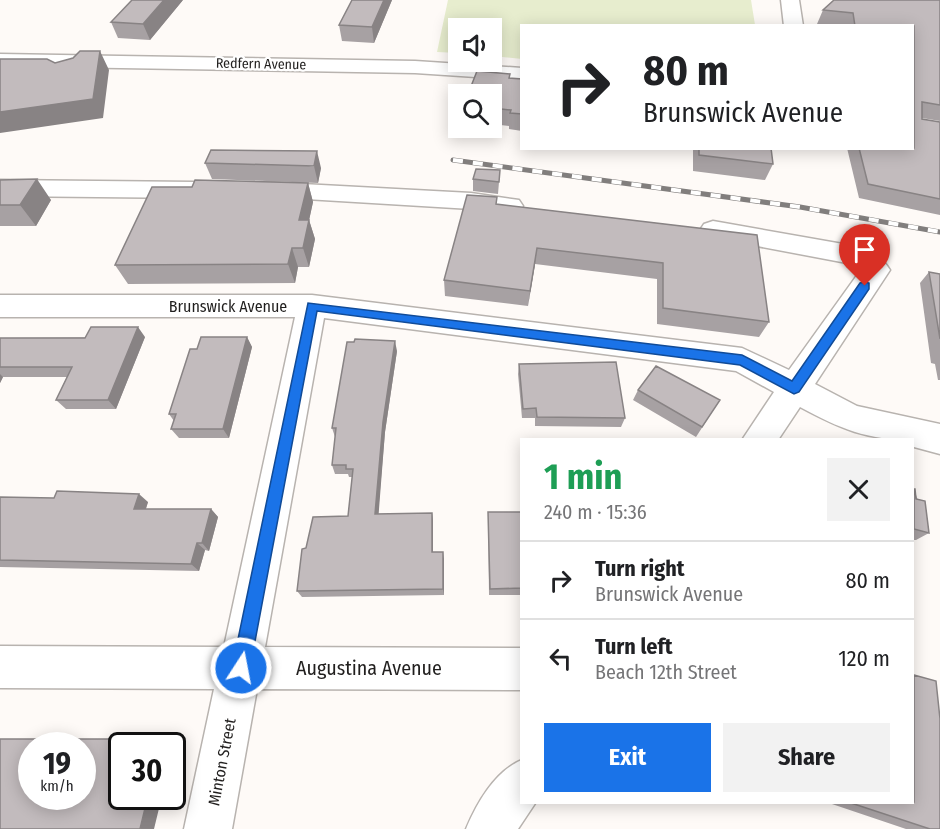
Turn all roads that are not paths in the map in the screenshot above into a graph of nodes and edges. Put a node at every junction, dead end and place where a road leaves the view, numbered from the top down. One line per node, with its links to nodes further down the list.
1 (790, 0): 2 (street)
2 (794, 24)
3 (0, 60): 4 (street, Redfern Avenue)
4 (520, 74)
5 (0, 176): 7 (street)
6 (0, 188): 7 (street)
7 (186, 190): 8 (street)
8 (534, 208)
9 (694, 228): 12 (street)
10 (0, 306): 11 (street, Brunswick Avenue)
11 (312, 306): 12 (street, Brunswick Avenue); 16 (street, Minton Street)
12 (794, 388): 13 (street); 14 (street, Brunswick Avenue)
13 (760, 438)
14 (940, 439)
15 (0, 667): 16 (street, Augustina Avenue)
16 (241, 668): 17 (street, Augustina Avenue); 19 (street, Minton Street)
17 (520, 669)
18 (520, 786): 20 (street)
19 (208, 829)
20 (490, 829)

